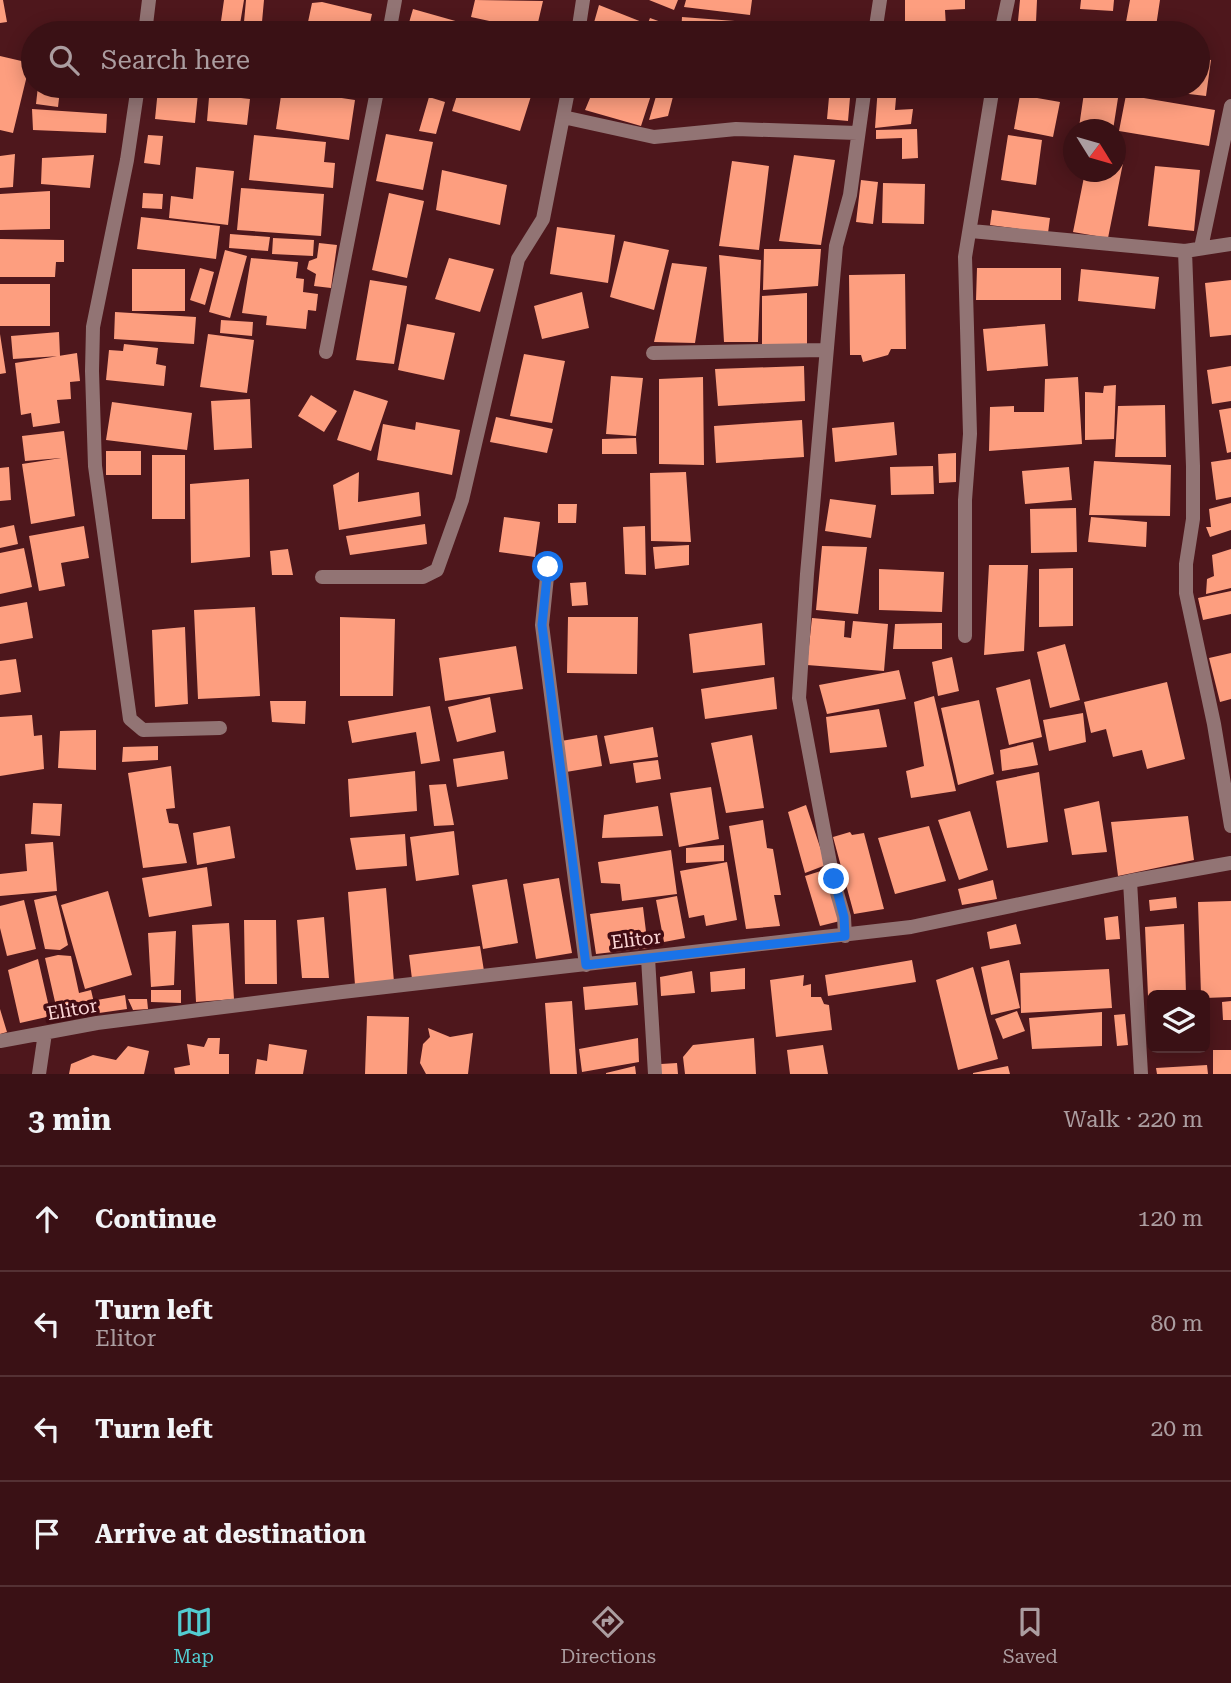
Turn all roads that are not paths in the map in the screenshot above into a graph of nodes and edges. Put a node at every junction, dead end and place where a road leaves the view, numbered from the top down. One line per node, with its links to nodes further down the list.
1 (149, 0): 6 (street)
2 (395, 0): 7 (street)
3 (583, 0): 8 (street)
4 (880, 0): 9 (street)
5 (1008, 0): 10 (street)
6 (146, 21)
7 (391, 21)
8 (580, 21)
9 (877, 21)
10 (1004, 21)
11 (136, 98): 29 (street)
12 (376, 98): 24 (street)
13 (567, 98): 17 (street)
14 (863, 98): 18 (street)
15 (991, 98): 19 (street)
16 (1231, 106): 21 (street)
17 (563, 117): 18 (street); 27 (street)
18 (857, 133): 23 (street)
19 (971, 232): 22 (street); 28 (street)
20 (1231, 244): 21 (street)
21 (1201, 248): 22 (street)
22 (1185, 251): 30 (street)
23 (826, 350): 25 (street); 33 (street)
24 (326, 352)
25 (653, 353)
26 (548, 567): 35 (street)
27 (322, 577)
28 (965, 636)
29 (220, 729)
30 (1231, 826)
31 (1231, 863): 32 (street, Elitor)
32 (1130, 881): 33 (street, Elitor); 40 (street)
33 (845, 936): 34 (street, Elitor)
34 (648, 957): 35 (street, Elitor); 39 (street)
35 (586, 965): 36 (street, Elitor)
36 (45, 1034): 37 (street, Elitor); 38 (street)
37 (0, 1041)
38 (39, 1074)
39 (655, 1074)
40 (1141, 1074)

